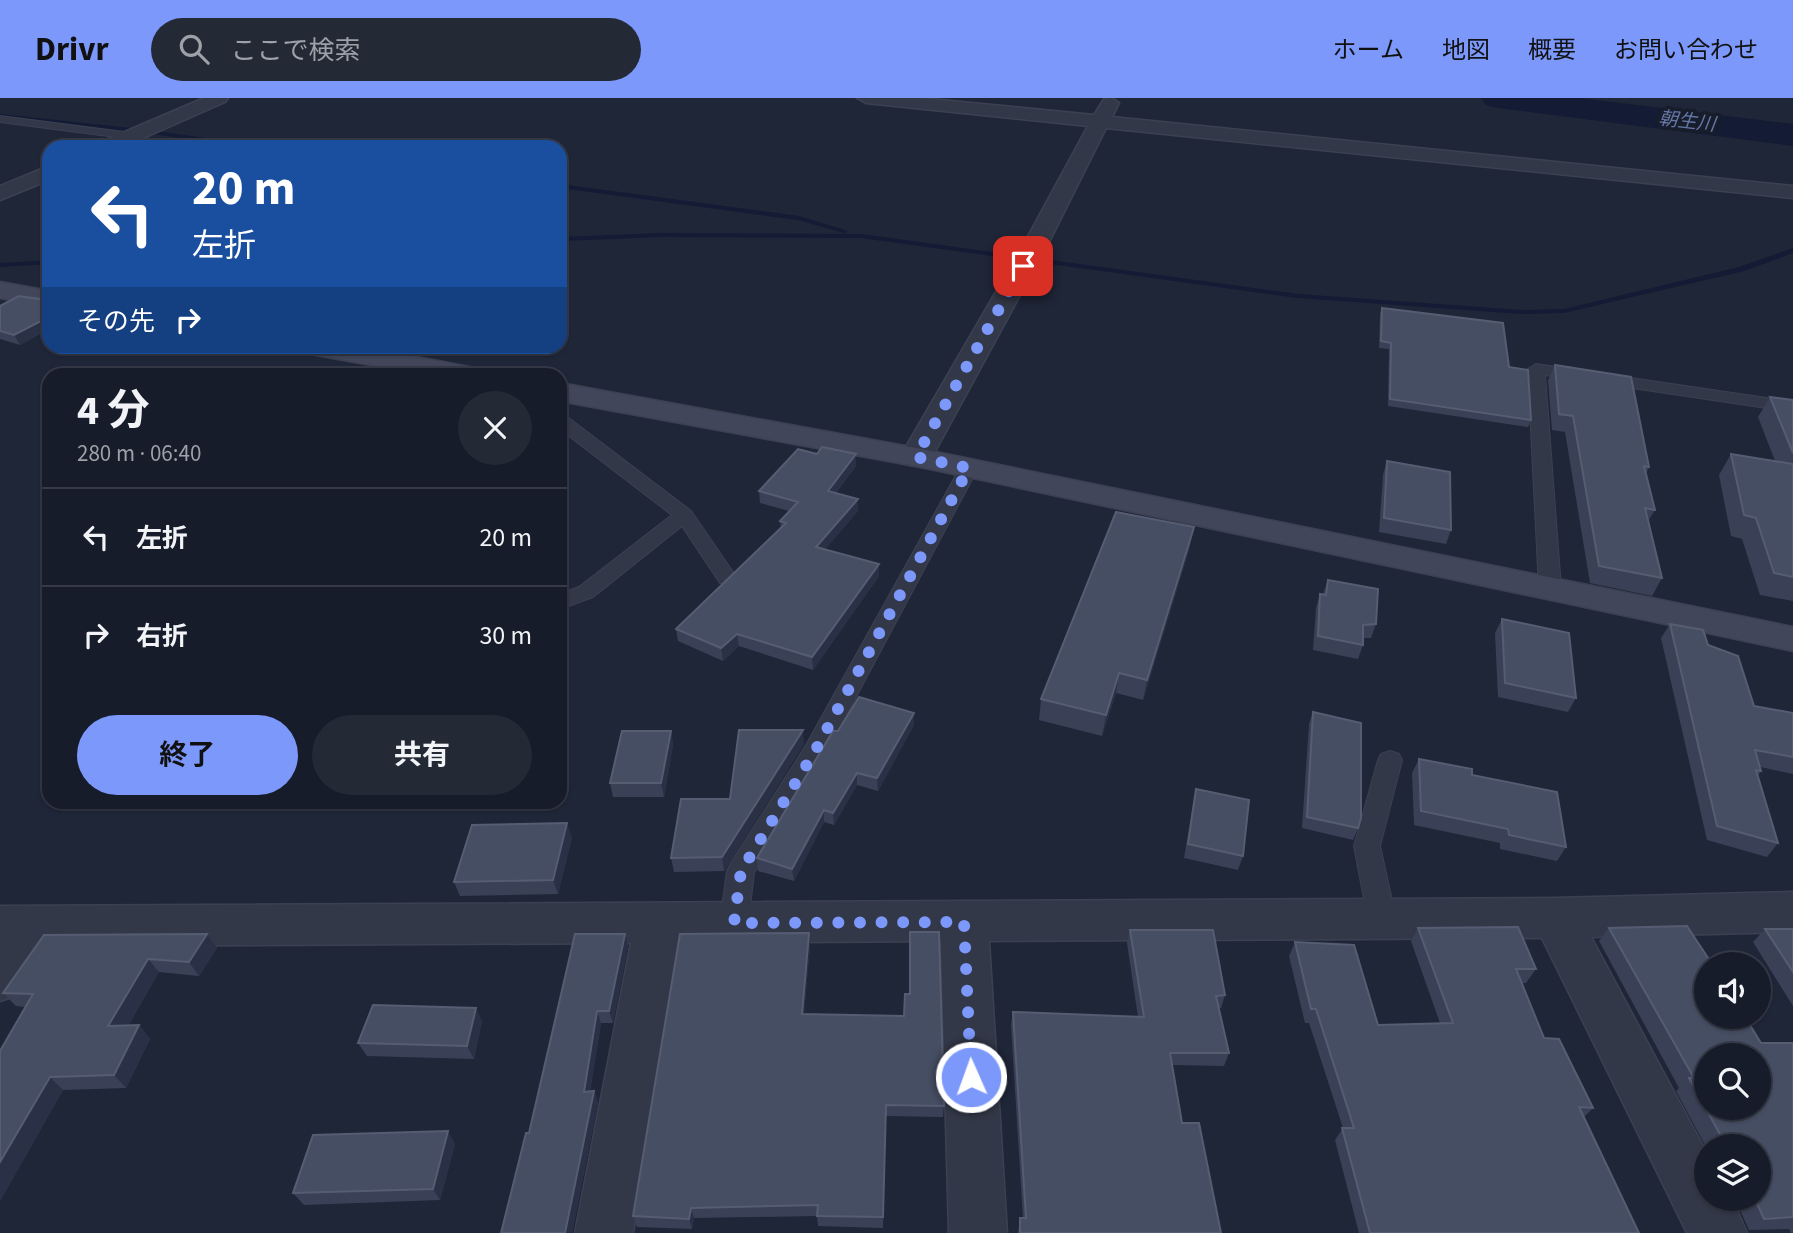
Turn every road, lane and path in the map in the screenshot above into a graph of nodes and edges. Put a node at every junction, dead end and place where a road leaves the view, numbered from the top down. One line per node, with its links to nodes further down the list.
1 (219, 98): 6 (street)
2 (866, 98): 5 (street)
3 (1113, 98): 5 (street)
4 (0, 119): 6 (lane)
5 (1100, 122): 9 (street); 18 (street)
6 (132, 135): 7 (street)
7 (121, 140)
8 (42, 175): 10 (street)
9 (1793, 192)
10 (0, 194)
11 (0, 290): 12 (street)
12 (42, 298)
13 (355, 354): 14 (street)
14 (431, 368)
15 (567, 393): 18 (street)
16 (1793, 407): 22 (lane)
17 (567, 425): 20 (lane)
18 (916, 457): 19 (street)
19 (969, 468): 22 (street); 30 (lane)
20 (684, 515): 21 (lane); 23 (lane)
21 (727, 578)
22 (1550, 588): 24 (street)
23 (567, 599)
24 (1793, 639)
25 (1390, 760): 28 (lane)
26 (1793, 912): 27 (street)
27 (1556, 918): 28 (street); 36 (street)
28 (1382, 919): 29 (street)
29 (964, 922): 30 (street); 35 (street)
30 (734, 923): 31 (street)
31 (659, 924): 32 (street); 34 (street)
32 (17, 926): 33 (street)
33 (0, 979)
34 (604, 1233)
35 (978, 1233)
36 (1718, 1233)

